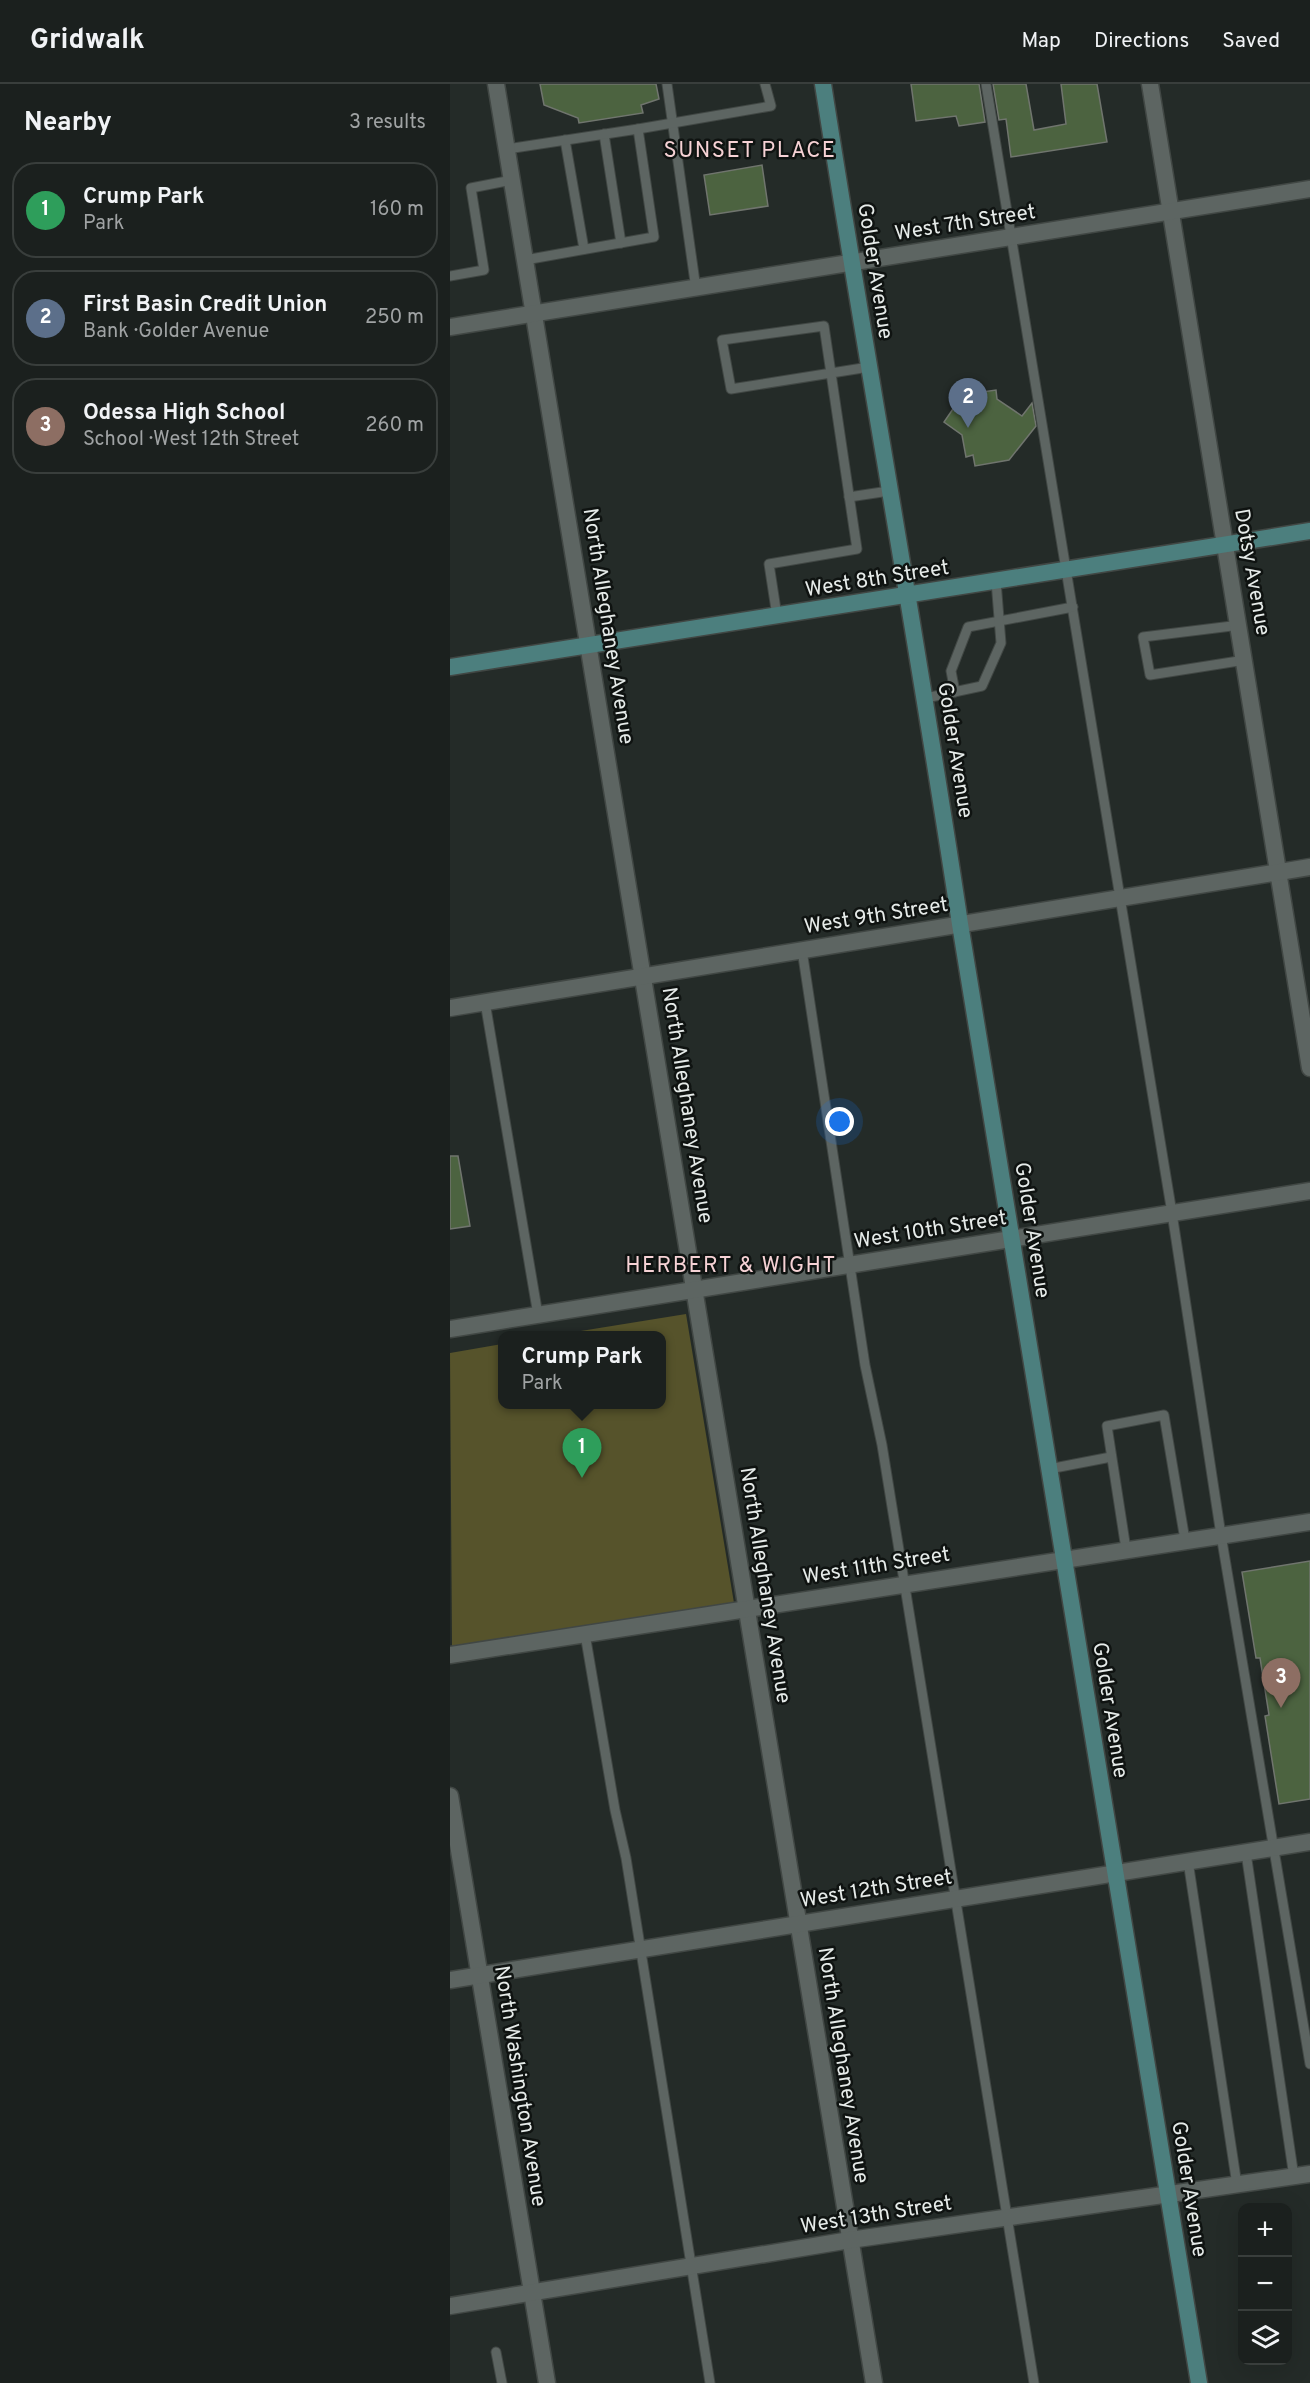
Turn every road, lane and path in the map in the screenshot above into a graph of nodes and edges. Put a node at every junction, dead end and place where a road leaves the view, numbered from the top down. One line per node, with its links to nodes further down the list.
1 (496, 84): 11 (street, North Alleghaney Avenue)
2 (667, 84): 7 (lane)
3 (765, 84): 7 (lane)
4 (823, 84): 19 (main road, Golder Avenue)
5 (986, 84): 15 (lane)
6 (1150, 84): 14 (street, Dotsy Avenue)
7 (674, 123): 8 (lane); 21 (lane)
8 (638, 129): 9 (lane); 16 (lane)
9 (604, 134): 10 (lane); 16 (lane)
10 (565, 140): 11 (lane); 17 (lane)
11 (507, 149): 12 (street, North Alleghaney Avenue)
12 (512, 180): 18 (street, North Alleghaney Avenue); 20 (lane)
13 (1310, 189): 14 (street, West 7th Street)
14 (1171, 212): 15 (street, West 7th Street); 29 (street, Dotsy Avenue)
15 (1012, 237): 19 (street, West 7th Street); 30 (lane)
16 (621, 243): 17 (lane)
17 (584, 249): 18 (lane)
18 (525, 260): 22 (street, North Alleghaney Avenue)
19 (851, 263): 21 (street, West 7th Street); 24 (main road, Golder Avenue)
20 (450, 276)
21 (696, 288): 22 (street, West 7th Street)
22 (534, 315): 23 (street, West 7th Street); 37 (street, North Alleghaney Avenue)
23 (450, 327)
24 (868, 367): 25 (lane); 26 (main road, Golder Avenue)
25 (831, 374): 25 (lane); 27 (lane)
26 (889, 491): 27 (lane); 32 (main road, Golder Avenue)
27 (849, 497): 34 (lane)
28 (1310, 531): 29 (main road, West 8th Street)
29 (1225, 545): 30 (main road, West 8th Street); 36 (street, Dotsy Avenue)
30 (1066, 570): 31 (main road, West 8th Street); 33 (lane)
31 (996, 581): 32 (main road, West 8th Street); 35 (lane)
32 (907, 597): 34 (main road, West 8th Street); 41 (main road, Golder Avenue)
33 (1073, 607): 35 (lane); 44 (lane)
34 (777, 616): 37 (main road, West 8th Street)
35 (1001, 622): 40 (lane); 40 (lane)
36 (1240, 625): 38 (street, Dotsy Avenue); 38 (lane)
37 (590, 645): 39 (main road, West 8th Street); 47 (street, North Alleghaney Avenue)
38 (1245, 660): 43 (street, Dotsy Avenue)
39 (450, 667)
40 (955, 692): 41 (lane)
41 (926, 698): 45 (main road, Golder Avenue)
42 (1310, 867): 43 (street, West 9th Street)
43 (1278, 873): 44 (street, West 9th Street); 50 (street, Dotsy Avenue)
44 (1121, 898): 45 (street, West 9th Street); 52 (lane)
45 (960, 924): 46 (street, West 9th Street); 53 (main road, Golder Avenue)
46 (802, 950): 47 (street, West 9th Street); 54 (lane)
47 (644, 976): 48 (street, West 9th Street); 55 (street, North Alleghaney Avenue)
48 (485, 1002): 49 (street, West 9th Street); 56 (lane)
49 (450, 1008)
50 (1310, 1068)
51 (1310, 1191): 52 (street, West 10th Street)
52 (1172, 1213): 53 (street, West 10th Street); 61 (lane)
53 (1012, 1239): 54 (street, West 10th Street); 59 (main road, Golder Avenue)
54 (850, 1265): 55 (street, West 10th Street); 65 (lane)
55 (695, 1290): 56 (street, West 10th Street); 66 (street, North Alleghaney Avenue)
56 (538, 1315): 57 (street, West 10th Street)
57 (450, 1329)
58 (1111, 1457): 59 (lane); 62 (lane); 63 (lane)
59 (1049, 1469): 64 (main road, Golder Avenue)
60 (1310, 1522): 61 (street, West 11th Street)
61 (1221, 1535): 62 (street, West 11th Street); 71 (lane)
62 (1185, 1540): 63 (street, West 11th Street)
63 (1126, 1549): 64 (street, West 11th Street)
64 (1064, 1558): 65 (street, West 11th Street); 74 (main road, Golder Avenue)
65 (902, 1584): 66 (street, West 11th Street); 75 (lane)
66 (747, 1608): 67 (street, West 11th Street); 76 (street, North Alleghaney Avenue)
67 (585, 1634): 68 (street, West 11th Street); 77 (lane)
68 (450, 1655)
69 (450, 1796): 78 (street, North Washington Avenue)
70 (1310, 1842): 71 (street, West 12th Street)
71 (1274, 1847): 72 (street, West 12th Street); 80 (lane)
72 (1246, 1853): 73 (street, West 12th Street); 81 (lane)
73 (1188, 1861): 74 (street, West 12th Street); 82 (lane)
74 (1115, 1871): 75 (street, West 12th Street); 83 (main road, Golder Avenue)
75 (955, 1898): 76 (street, West 12th Street); 84 (lane)
76 (798, 1923): 77 (street, West 12th Street); 85 (street, North Alleghaney Avenue)
77 (639, 1949): 78 (street, West 12th Street); 86 (lane)
78 (479, 1975): 79 (street, West 12th Street); 87 (street, North Washington Avenue)
79 (450, 1980)
80 (1310, 2064)
81 (1302, 2175): 82 (street, West 13th Street)
82 (1237, 2185): 83 (street, West 13th Street)
83 (1168, 2194): 84 (street, West 13th Street); 95 (main road, Golder Avenue)
84 (1008, 2217): 85 (street, West 13th Street); 94 (lane)
85 (850, 2240): 86 (street, West 13th Street); 93 (street, North Alleghaney Avenue)
86 (690, 2267): 87 (street, West 13th Street); 92 (lane)
87 (532, 2293): 88 (street, West 13th Street); 91 (street, North Washington Avenue)
88 (450, 2306)
89 (496, 2352): 90 (lane)
90 (502, 2383)
91 (547, 2383)
92 (710, 2383)
93 (874, 2383)
94 (1034, 2383)
95 (1198, 2383)

